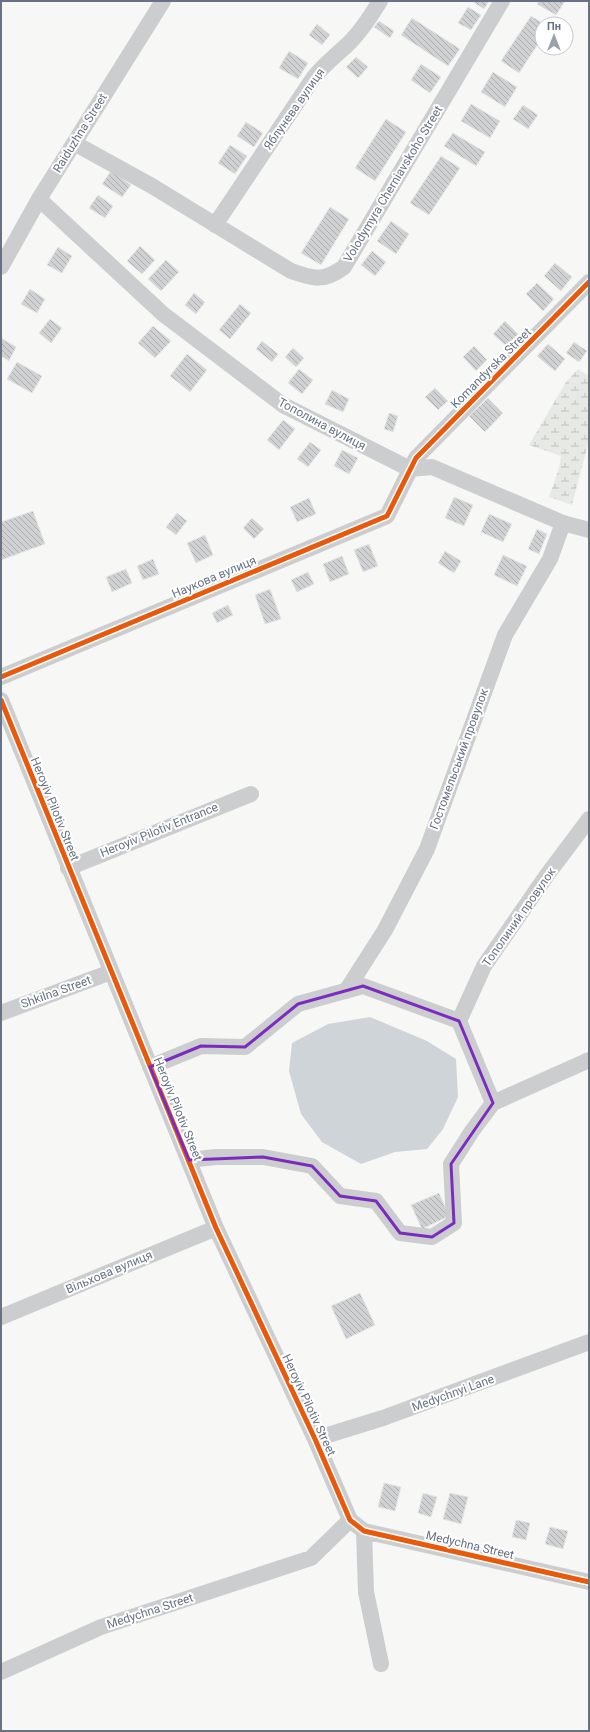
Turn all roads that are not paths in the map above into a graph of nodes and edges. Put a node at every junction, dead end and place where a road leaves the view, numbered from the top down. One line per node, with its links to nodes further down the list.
1 (163, 1): 4 (street, Raiduzhna Street)
2 (380, 1): 6 (street, Яблунева вулиця)
3 (502, 1): 6 (street, Volodymyra Cherniavskoho Street)
4 (74, 143): 5 (street, Raiduzhna Street); 6 (street, Volodymyra Cherniavskoho Street)
5 (39, 199): 7 (street, Raiduzhna Street); 9 (street, Тополина вулиця)
6 (215, 225)
7 (1, 267)
8 (589, 282): 9 (street, Komandyrska Street)
9 (410, 469): 10 (street); 12 (street, Наукова вулиця)
10 (563, 523): 11 (street); 18 (street, Гостомельський провулок)
11 (589, 530)
12 (1, 677)
13 (1, 700): 16 (street, Heroyiv Pilotiv Street)
14 (251, 794): 16 (street, Heroyiv Pilotiv Entrance)
15 (589, 819): 20 (street, Тополиний провулок)
16 (68, 868): 17 (street, Heroyiv Pilotiv Street)
17 (111, 972): 19 (street, Shkilna Street); 22 (street, Heroyiv Pilotiv Street)
18 (346, 991): 20 (street); 22 (street)
19 (1, 1013)
20 (459, 1021): 23 (street)
21 (589, 1060): 23 (street)
22 (150, 1067): 24 (street, Heroyiv Pilotiv Street)
23 (493, 1103): 24 (street)
24 (188, 1160): 25 (street, Heroyiv Pilotiv Street)
25 (216, 1228): 26 (street, Вільхова вулиця); 28 (street, Heroyiv Pilotiv Street)
26 (1, 1317)
27 (589, 1342): 28 (street, Medychnyi Lane)
28 (315, 1439): 29 (street, Heroyiv Pilotiv Street)
29 (350, 1520): 30 (street, Medychna Street); 33 (street, Medychna Street)
30 (364, 1531): 31 (street, Medychna Street); 32 (street)
31 (589, 1582)
32 (382, 1664)
33 (1, 1672)

